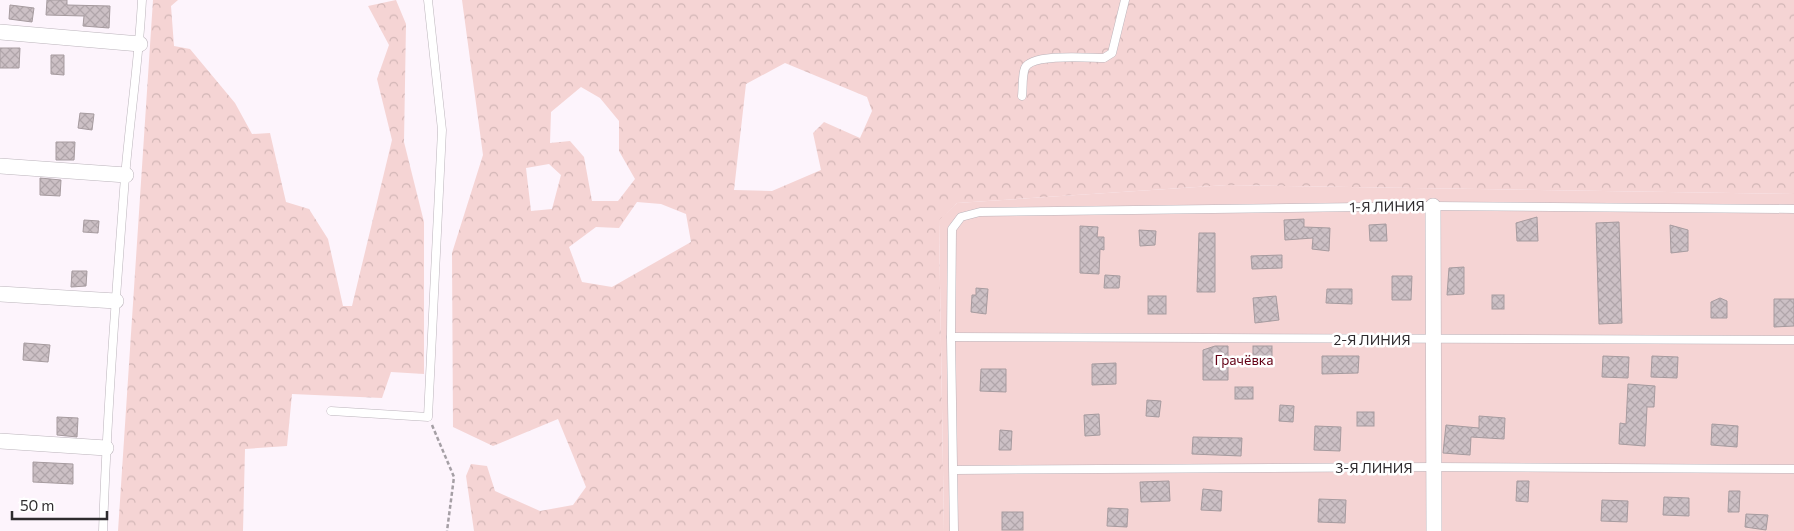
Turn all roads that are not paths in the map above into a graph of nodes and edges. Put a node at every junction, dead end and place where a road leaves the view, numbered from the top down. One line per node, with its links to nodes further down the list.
1 (142, 0): 5 (lane)
2 (428, 0): 16 (lane)
3 (1125, 0): 6 (lane)
4 (0, 32): 5 (street)
5 (140, 44): 8 (lane)
6 (1022, 96)
7 (0, 166): 8 (street)
8 (126, 175): 12 (lane)
9 (1433, 206): 10 (lane, 1-Я ЛИНИЯ); 13 (lane, 1-Я ЛИНИЯ); 14 (street)
10 (1794, 209)
11 (0, 294): 12 (street)
12 (116, 301): 18 (lane)
13 (950, 337): 14 (lane, 2-Я ЛИНИЯ); 21 (lane)
14 (1434, 339): 15 (lane, 2-Я ЛИНИЯ); 19 (street)
15 (1794, 340)
16 (331, 411)
17 (0, 441): 18 (street)
18 (106, 448): 22 (lane)
19 (1434, 467): 20 (lane, 3-Я ЛИНИЯ); 21 (lane, 3-Я ЛИНИЯ); 24 (street)
20 (1794, 469)
21 (954, 470): 23 (lane)
22 (103, 531)
23 (954, 531)
24 (1434, 531)

